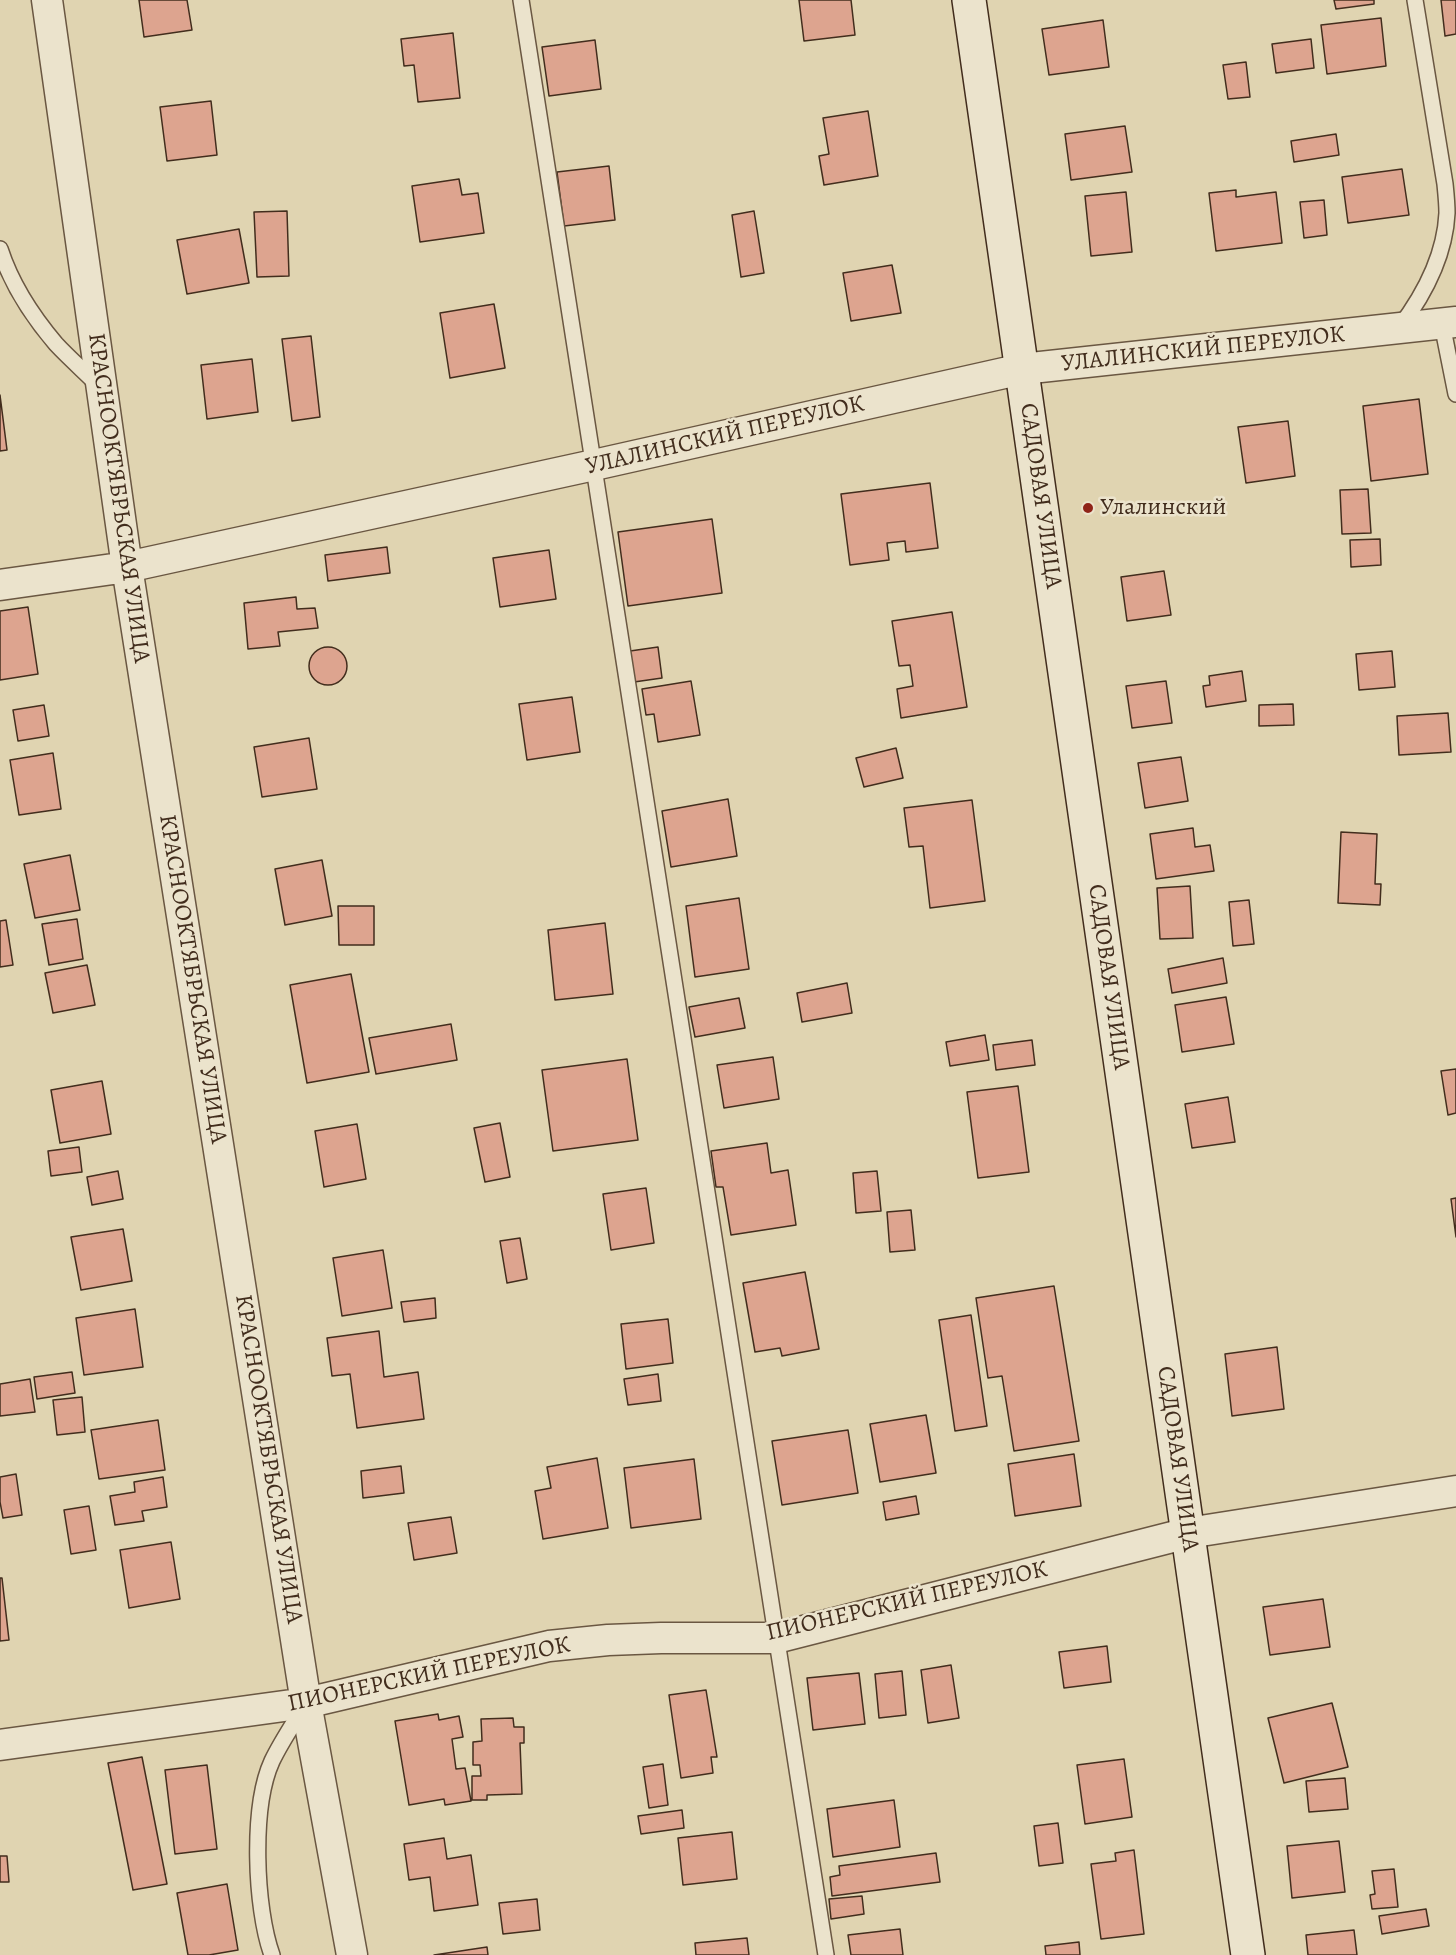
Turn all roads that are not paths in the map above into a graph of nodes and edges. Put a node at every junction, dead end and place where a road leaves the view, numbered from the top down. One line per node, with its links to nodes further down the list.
1 (46, 0): 9 (street, КРАСНООКТЯБРЬСКАЯ УЛИЦА)
2 (521, 0): 11 (lane)
3 (969, 0): 8 (main road, САДОВАЯ УЛИЦА)
4 (1415, 0): 7 (lane)
5 (0, 249): 9 (lane)
6 (1449, 323): 7 (street, УЛАЛИНСКИЙ ПЕРЕУЛОК); 10 (lane)
7 (1397, 330): 8 (street, УЛАЛИНСКИЙ ПЕРЕУЛОК)
8 (1022, 369): 11 (street, УЛАЛИНСКИЙ ПЕРЕУЛОК); 15 (main road, САДОВАЯ УЛИЦА)
9 (102, 388): 12 (street, КРАСНООКТЯБРЬСКАЯ УЛИЦА)
10 (1456, 394)
11 (594, 465): 12 (street, УЛАЛИНСКИЙ ПЕРЕУЛОК); 16 (lane)
12 (127, 567): 13 (street, УЛАЛИНСКИЙ ПЕРЕУЛОК); 17 (street, КРАСНООКТЯБРЬСКАЯ УЛИЦА)
13 (0, 585)
14 (1456, 1491): 15 (street, ПИОНЕРСКИЙ ПЕРЕУЛОК)
15 (1188, 1533): 16 (street, ПИОНЕРСКИЙ ПЕРЕУЛОК); 22 (main road, САДОВАЯ УЛИЦА)
16 (776, 1638): 17 (street, ПИОНЕРСКИЙ ПЕРЕУЛОК); 21 (lane)
17 (306, 1703): 18 (street, ПИОНЕРСКИЙ ПЕРЕУЛОК); 19 (lane); 20 (street, КРАСНООКТЯБРЬСКАЯ УЛИЦА)
18 (0, 1745)
19 (272, 1955)
20 (352, 1955)
21 (826, 1955)
22 (1248, 1955)

